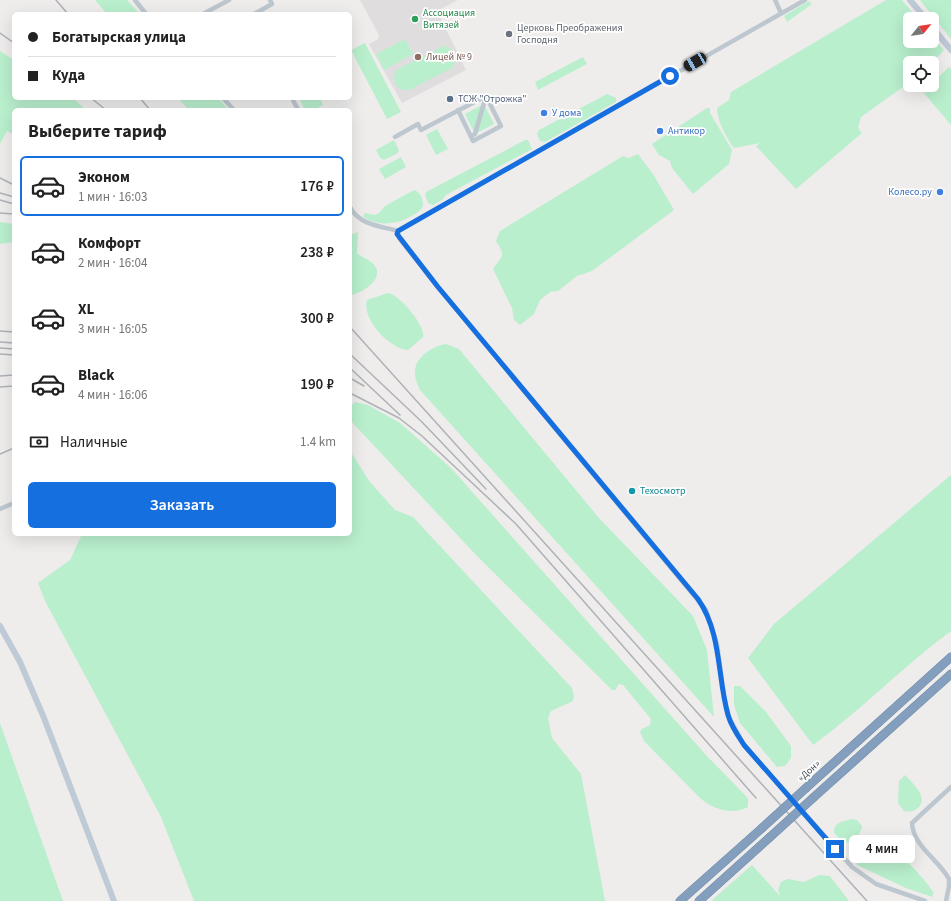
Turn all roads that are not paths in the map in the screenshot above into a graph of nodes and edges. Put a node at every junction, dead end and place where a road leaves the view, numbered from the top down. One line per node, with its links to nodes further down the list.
1 (135, 0): 8 (street)
2 (229, 0): 9 (street)
3 (278, 0): 7 (street)
4 (775, 0): 12 (street)
5 (805, 0): 12 (street)
6 (910, 0): 11 (street)
7 (271, 2): 10 (street)
8 (144, 12)
9 (207, 12)
10 (257, 12)
11 (920, 12)
12 (781, 13): 22 (street)
13 (939, 35): 14 (street)
14 (951, 50)
15 (486, 96): 18 (street); 19 (street); 19 (street)
16 (225, 100): 17 (street)
17 (232, 108)
18 (458, 110): 19 (street); 20 (street)
19 (471, 136)
20 (395, 137)
21 (352, 210): 22 (street)
22 (398, 231): 32 (street)
23 (12, 504): 24 (street)
24 (0, 509)
25 (0, 626): 29 (street)
26 (951, 657): 30 (highway, «Дон», bridge)
27 (951, 674): 31 (highway, bridge)
28 (951, 787): 33 (street)
29 (114, 901)
30 (680, 901)
31 (699, 901)
32 (925, 901)
33 (946, 901)

